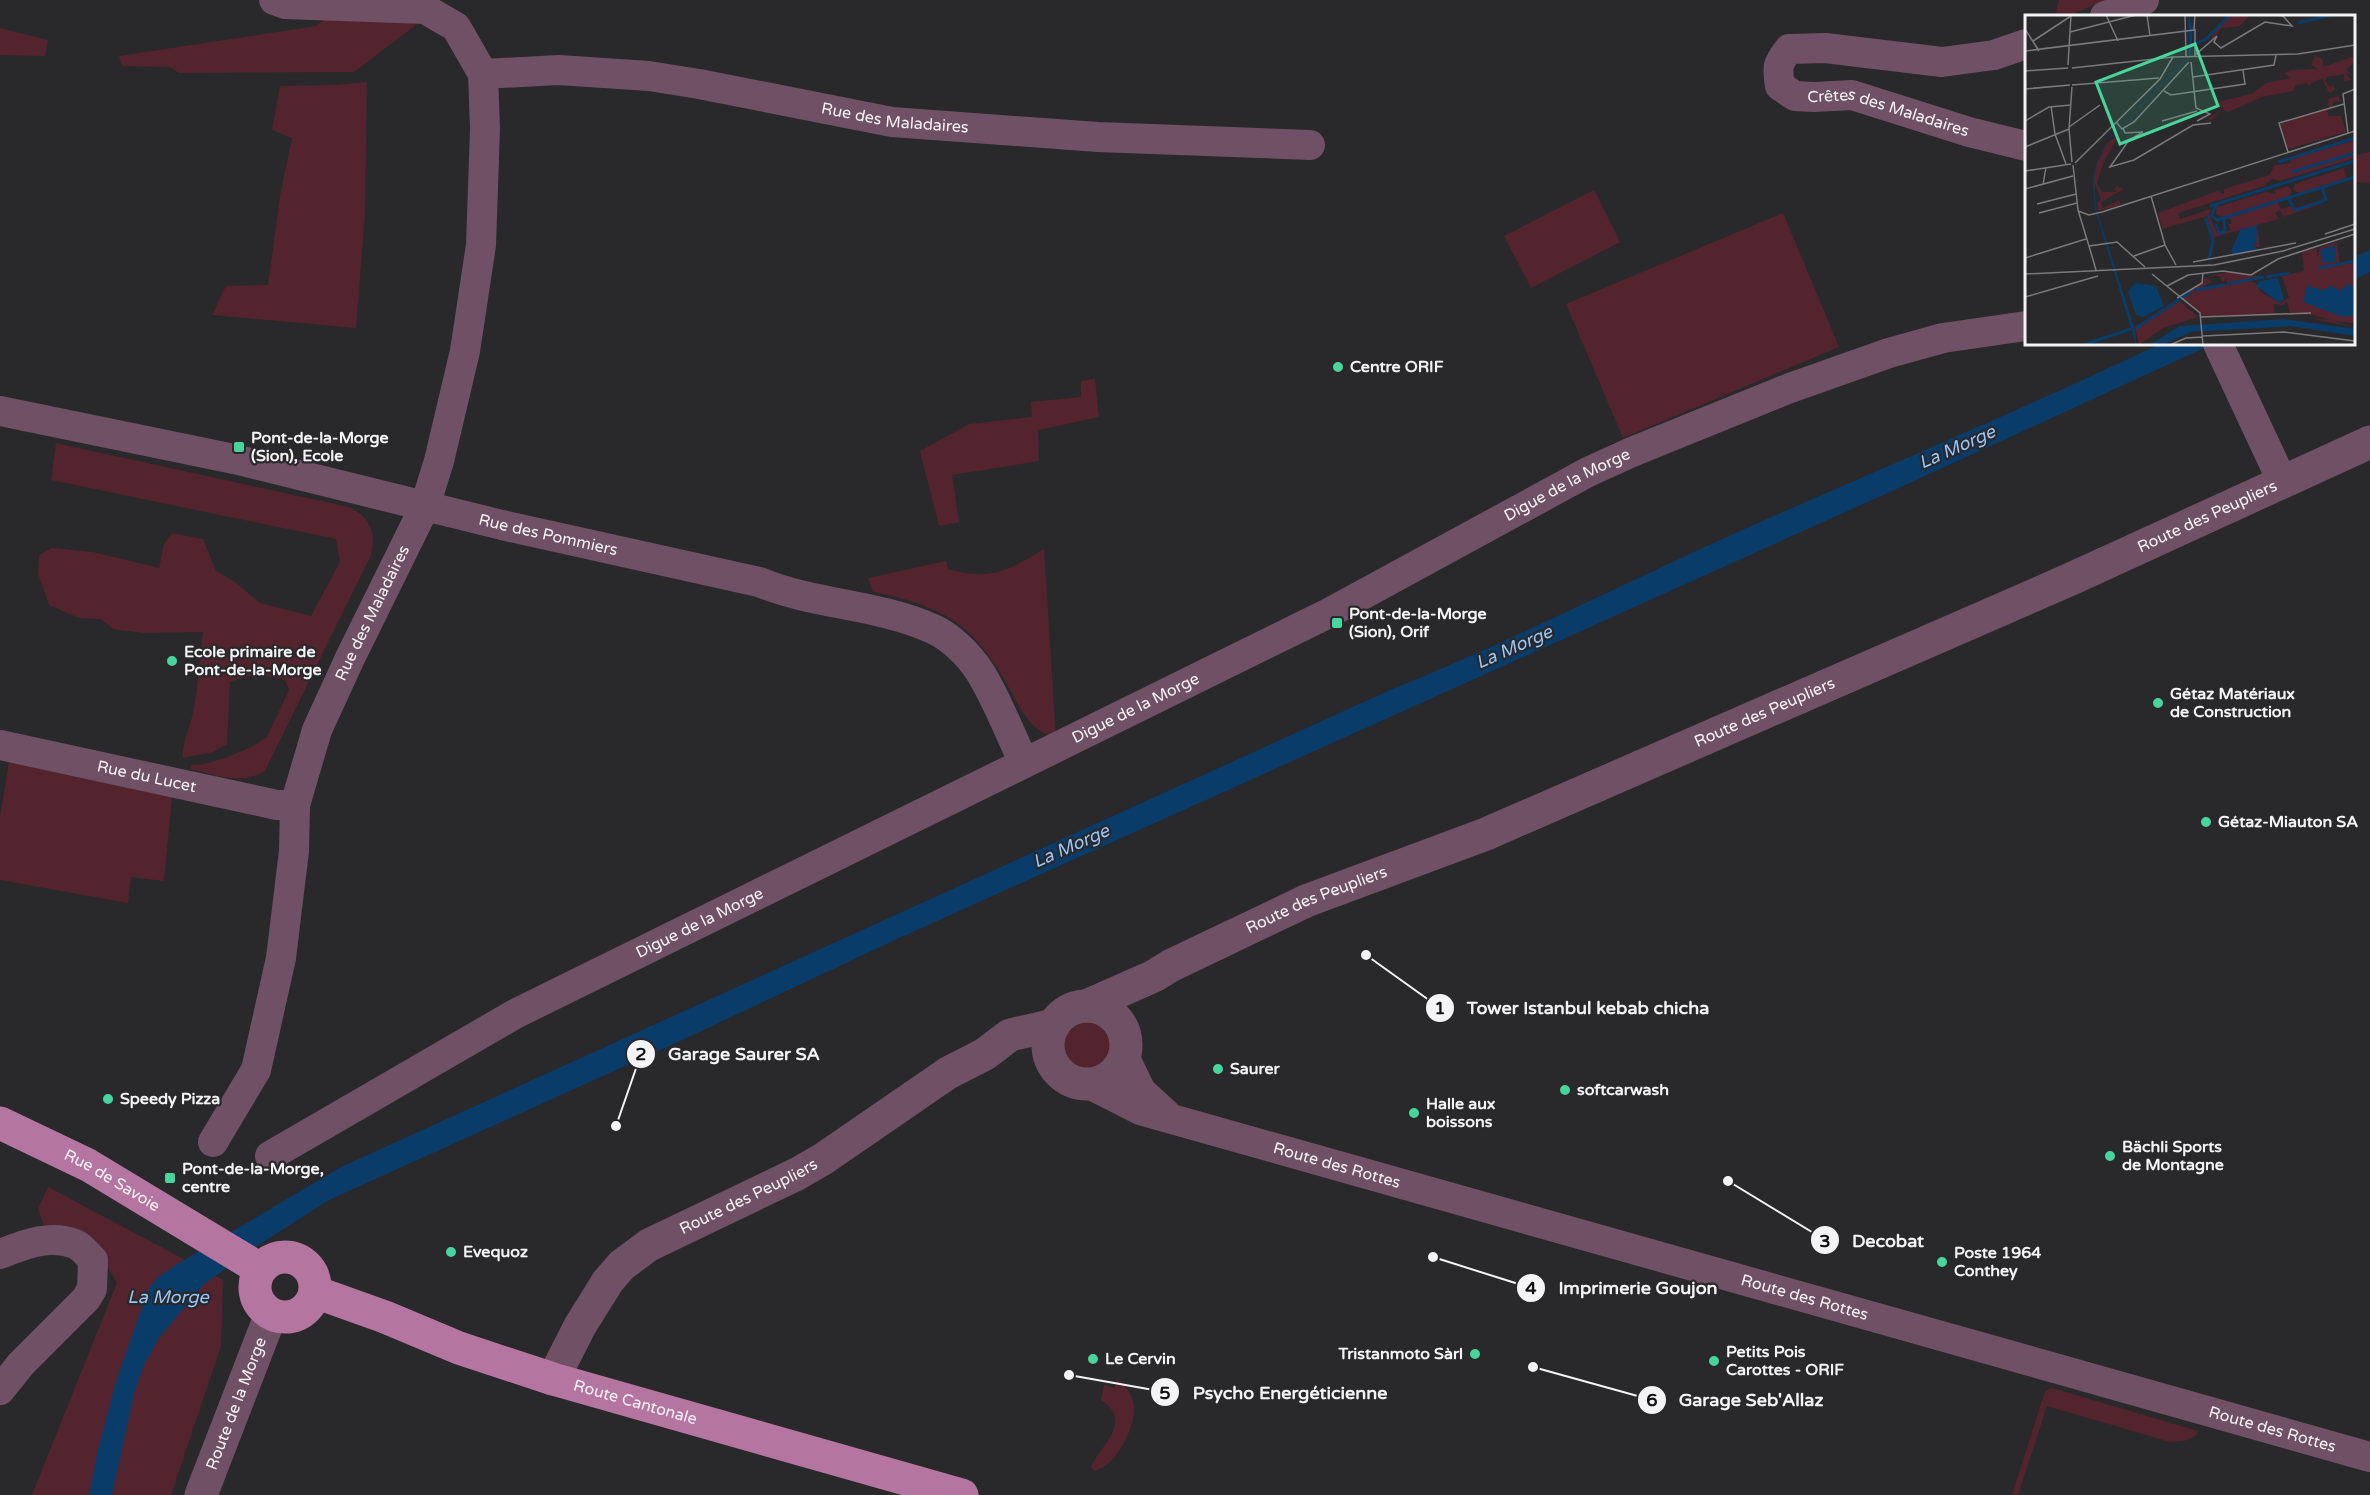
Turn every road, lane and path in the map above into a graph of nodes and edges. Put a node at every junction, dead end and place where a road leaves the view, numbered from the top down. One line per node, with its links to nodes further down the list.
1 (274, 0): 5 (street, Rue des Maladaires)
2 (2144, 0): 3 (street)
3 (2108, 15)
4 (2025, 44): 7 (street, Crêtes des Maladaires)
5 (483, 74): 6 (street, Rue des Maladaires); 13 (street, Rue des Maladaires)
6 (1310, 146)
7 (2025, 146)
8 (2025, 327): 15 (street, Digue de la Morge)
9 (2220, 346): 12 (street)
10 (0, 411): 13 (street, Rue des Pommiers)
11 (2370, 442): 12 (street, Route des Peupliers)
12 (2283, 483): 17 (street, Route des Peupliers)
13 (425, 507): 15 (street, Rue des Pommiers); 16 (street, Rue des Maladaires)
14 (0, 745): 16 (street, Rue du Lucet)
15 (1024, 763): 27 (street, Digue de la Morge)
16 (295, 805): 26 (street, Rue des Maladaires)
17 (1154, 976): 18 (street, Route des Peupliers); 20 (street, Route des Peupliers)
18 (1086, 1006): 19 (street); 20 (street)
19 (1054, 1025): 21 (street, Route des Peupliers); 22 (street)
20 (1124, 1045): 23 (street); 24 (street, Route des Rottes)
21 (985, 1054): 22 (street, Route des Peupliers); 32 (street, Route des Peupliers)
22 (1054, 1065): 23 (street)
23 (1087, 1083): 24 (street, Route des Rottes)
24 (1171, 1117): 34 (street, Route des Rottes)
25 (0, 1124): 29 (main road, Rue de Savoie)
26 (213, 1142)
27 (270, 1156)
28 (0, 1254): 33 (street)
29 (255, 1266): 30 (main road); 31 (main road)
30 (315, 1292): 31 (main road); 32 (main road, Route Cantonale)
31 (271, 1314): 35 (street, Route de la Morge)
32 (553, 1379): 36 (main road, Route Cantonale)
33 (0, 1390)
34 (2370, 1457)
35 (201, 1495)
36 (962, 1495)

